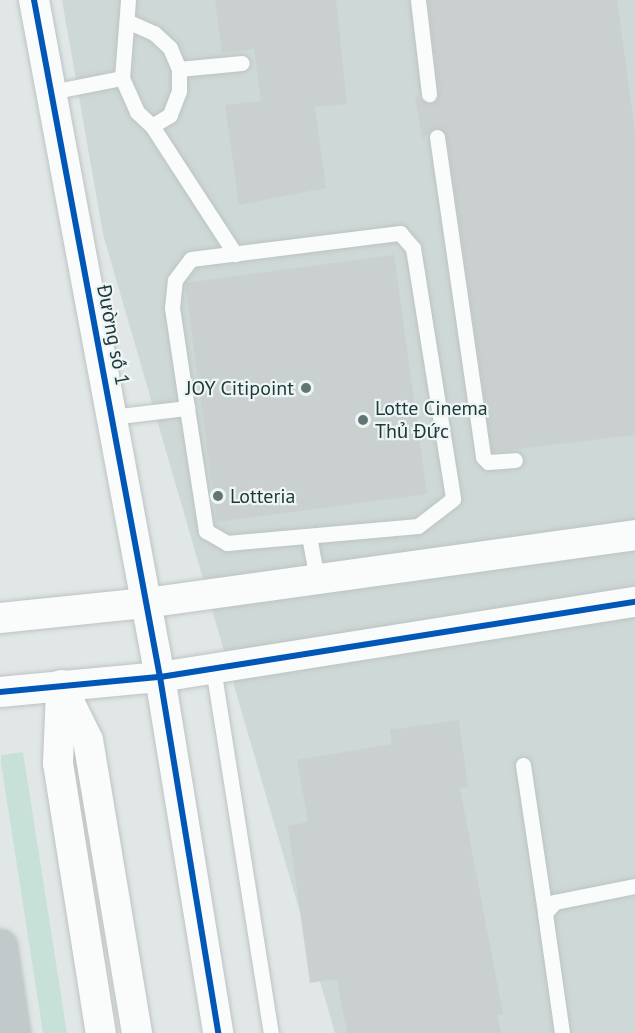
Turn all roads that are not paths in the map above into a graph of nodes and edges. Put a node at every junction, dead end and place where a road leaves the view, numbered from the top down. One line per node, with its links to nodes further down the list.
1 (33, 0): 8 (street, Đường số 1)
2 (128, 0): 4 (lane)
3 (418, 0): 9 (lane)
4 (129, 22): 6 (lane); 7 (lane)
5 (242, 63): 6 (lane)
6 (179, 69): 10 (lane)
7 (122, 78): 8 (lane); 10 (lane)
8 (51, 92): 14 (street, Đường số 1)
9 (429, 94)
10 (152, 126): 12 (lane)
11 (437, 137): 15 (lane)
12 (235, 254): 13 (lane); 17 (lane)
13 (187, 408): 14 (lane); 17 (lane)
14 (111, 417): 20 (street, Đường số 1)
15 (515, 460)
16 (635, 535): 18 (street)
17 (309, 536): 18 (lane)
18 (317, 579): 20 (street)
19 (635, 602): 22 (street)
20 (146, 603): 21 (street); 23 (street, Đường số 1)
21 (0, 618)
22 (213, 668): 23 (street); 34 (lane)
23 (160, 676): 24 (street); 33 (street, Đường số 1)
24 (61, 684): 25 (street); 31 (street); 32 (street)
25 (0, 692)
26 (523, 765): 28 (lane)
27 (635, 886): 28 (lane)
28 (545, 913): 35 (lane)
29 (0, 946): 30 (highway)
30 (13, 1033)
31 (101, 1033)
32 (137, 1033)
33 (218, 1033)
34 (271, 1033)
35 (562, 1033)

